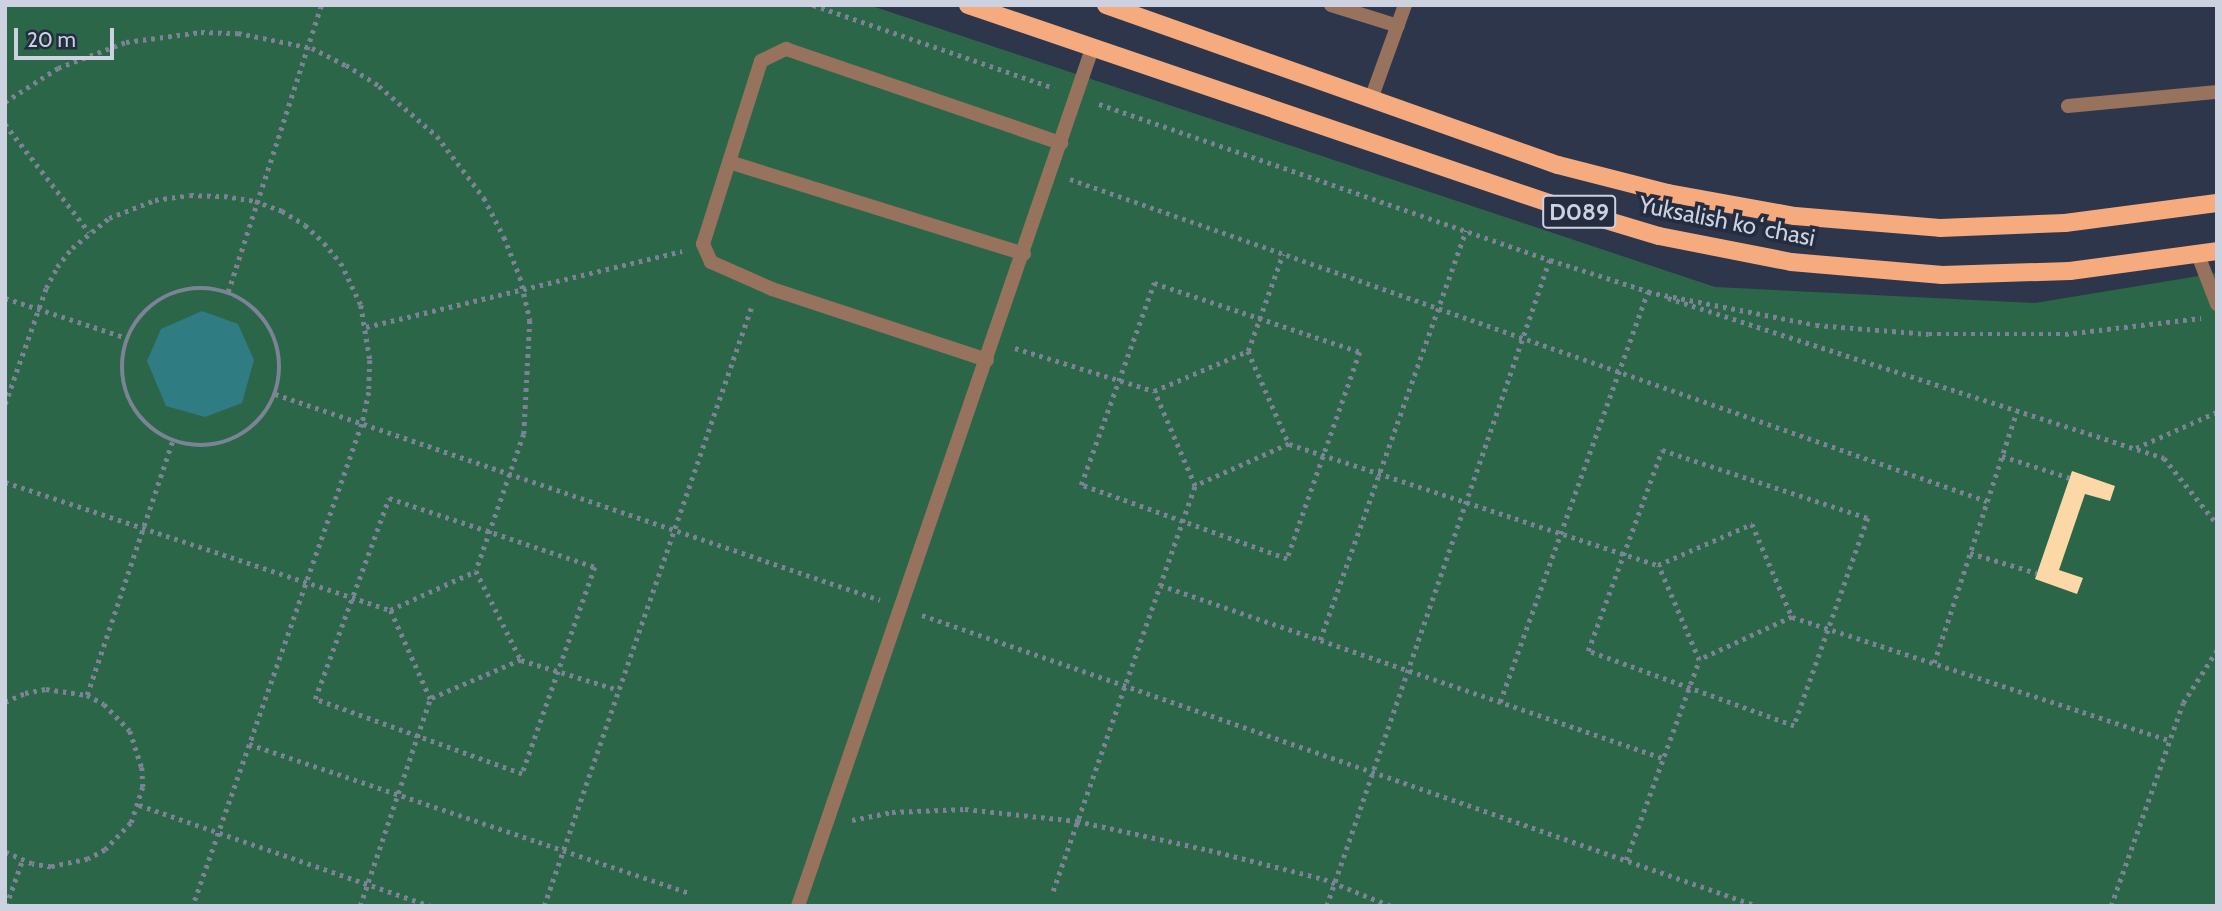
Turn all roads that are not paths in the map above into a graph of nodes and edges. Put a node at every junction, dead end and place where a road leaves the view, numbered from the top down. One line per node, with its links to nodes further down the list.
1 (968, 5): 6 (main road, Yuksalish koʻchasi / D089)
2 (1106, 5): 8 (main road, Yuksalish koʻchasi / D089)
3 (1331, 5): 5 (lane)
4 (1405, 5): 5 (lane)
5 (1398, 26): 8 (lane)
6 (1092, 49): 10 (lane); 15 (main road, Yuksalish koʻchasi / D089)
7 (2217, 92): 9 (lane)
8 (1371, 99): 12 (main road, Yuksalish koʻchasi / D089)
9 (2068, 106)
10 (1061, 143): 11 (lane); 14 (lane)
11 (729, 162): 14 (lane); 17 (lane)
12 (2217, 203)
13 (2217, 251): 15 (main road, Yuksalish koʻchasi / D089)
14 (1024, 254): 17 (lane)
15 (2199, 255): 16 (lane)
16 (2217, 304)
17 (987, 360): 18 (lane)
18 (798, 906)

